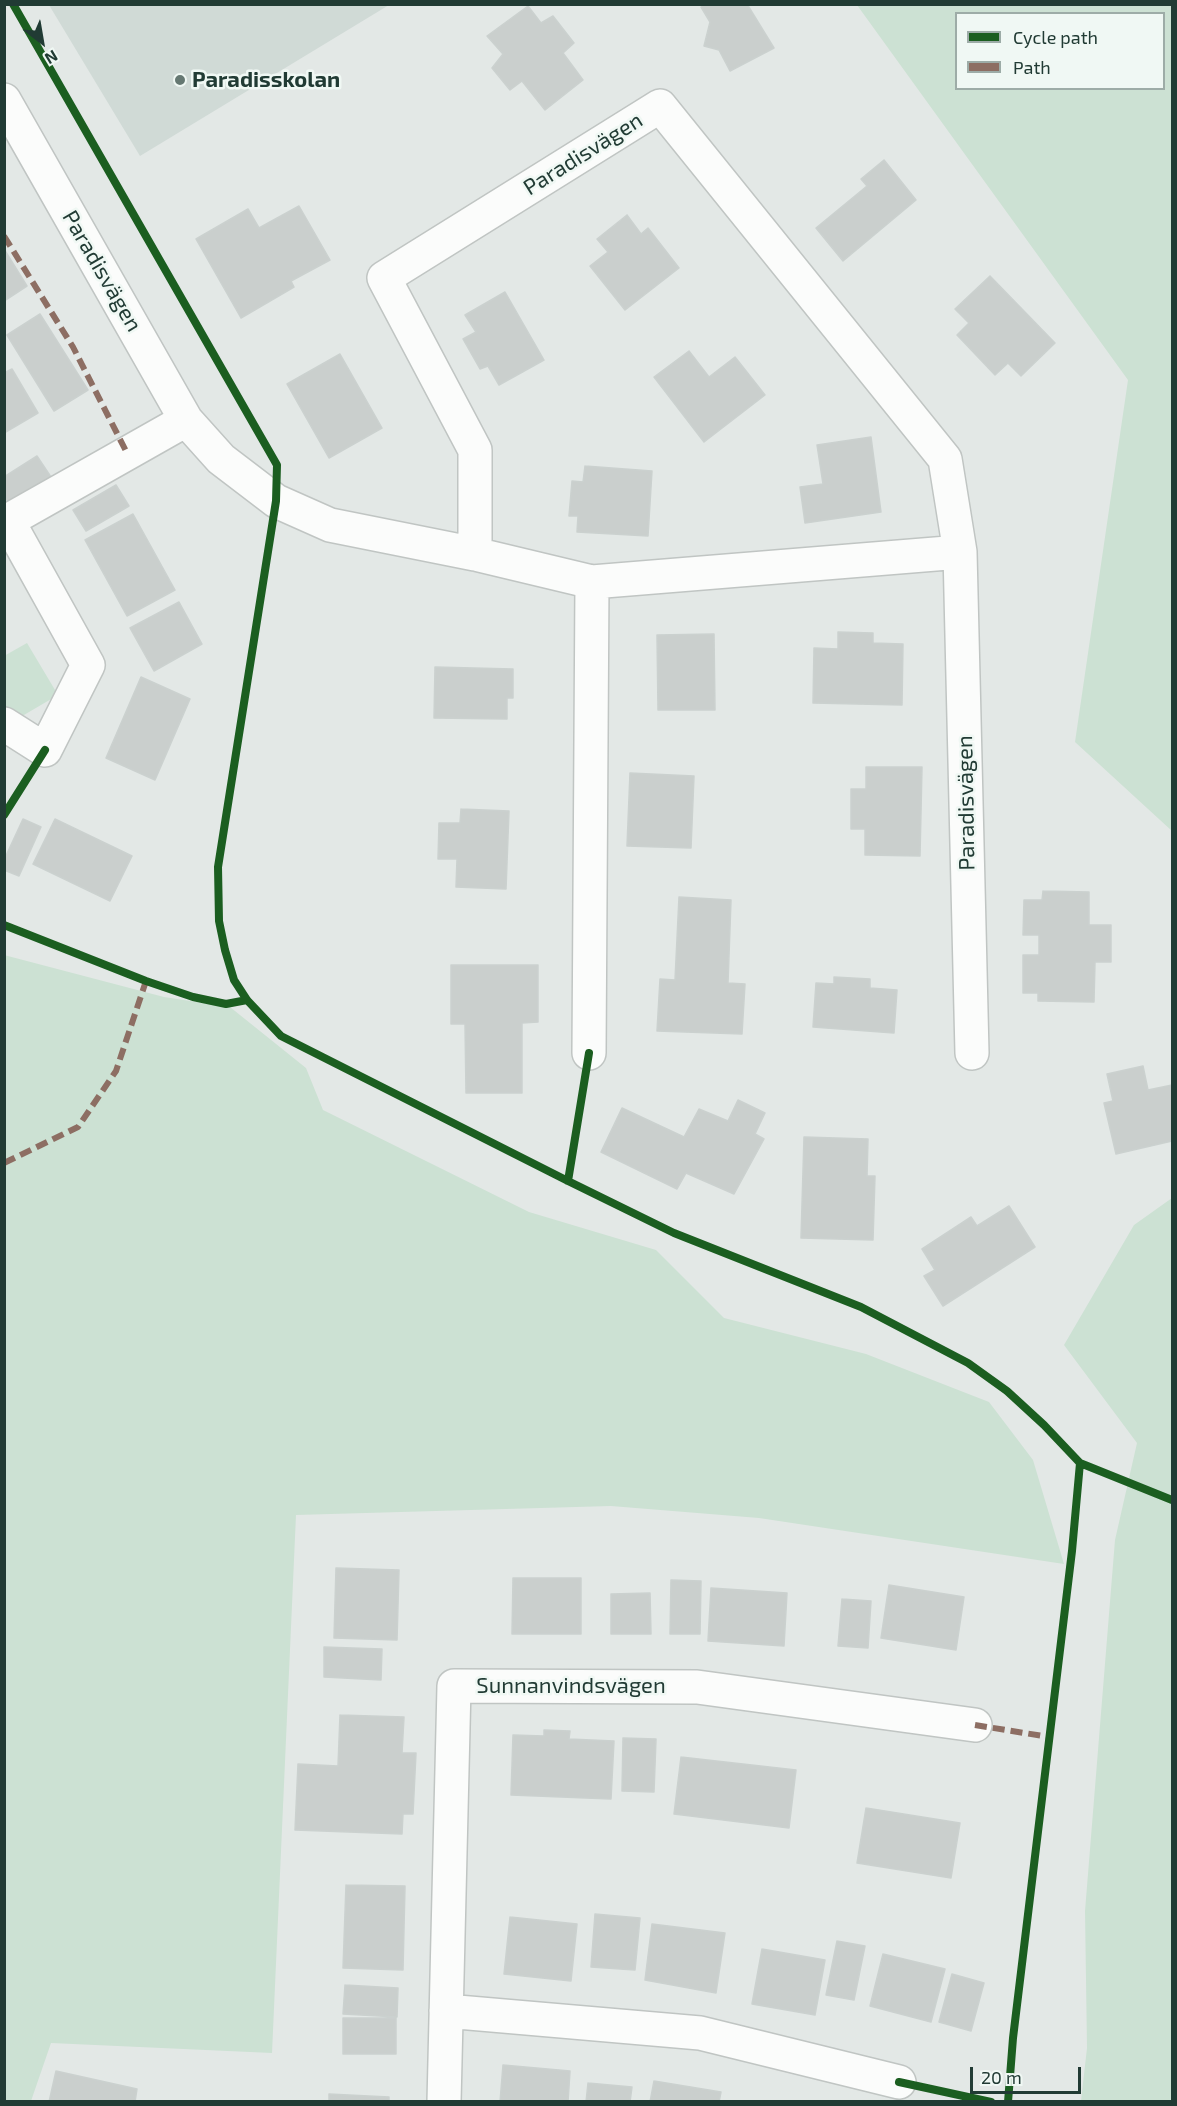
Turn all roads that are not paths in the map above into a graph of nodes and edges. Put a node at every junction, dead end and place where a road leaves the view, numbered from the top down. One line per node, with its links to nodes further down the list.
1 (9, 117): 2 (street, Paradisvägen)
2 (186, 420): 3 (street); 5 (street, Paradisvägen)
3 (6, 522): 7 (street)
4 (960, 552): 5 (street, Paradisvägen); 6 (street, Paradisvägen); 9 (street, Paradisvägen)
5 (475, 554): 6 (street, Paradisvägen)
6 (592, 582): 8 (street)
7 (4, 724)
8 (589, 1053)
9 (972, 1053)
10 (975, 1725): 11 (street, Sunnanvindsvägen)
11 (446, 2011): 12 (street); 13 (street, Sunnanvindsvägen)
12 (899, 2082)
13 (444, 2102)

